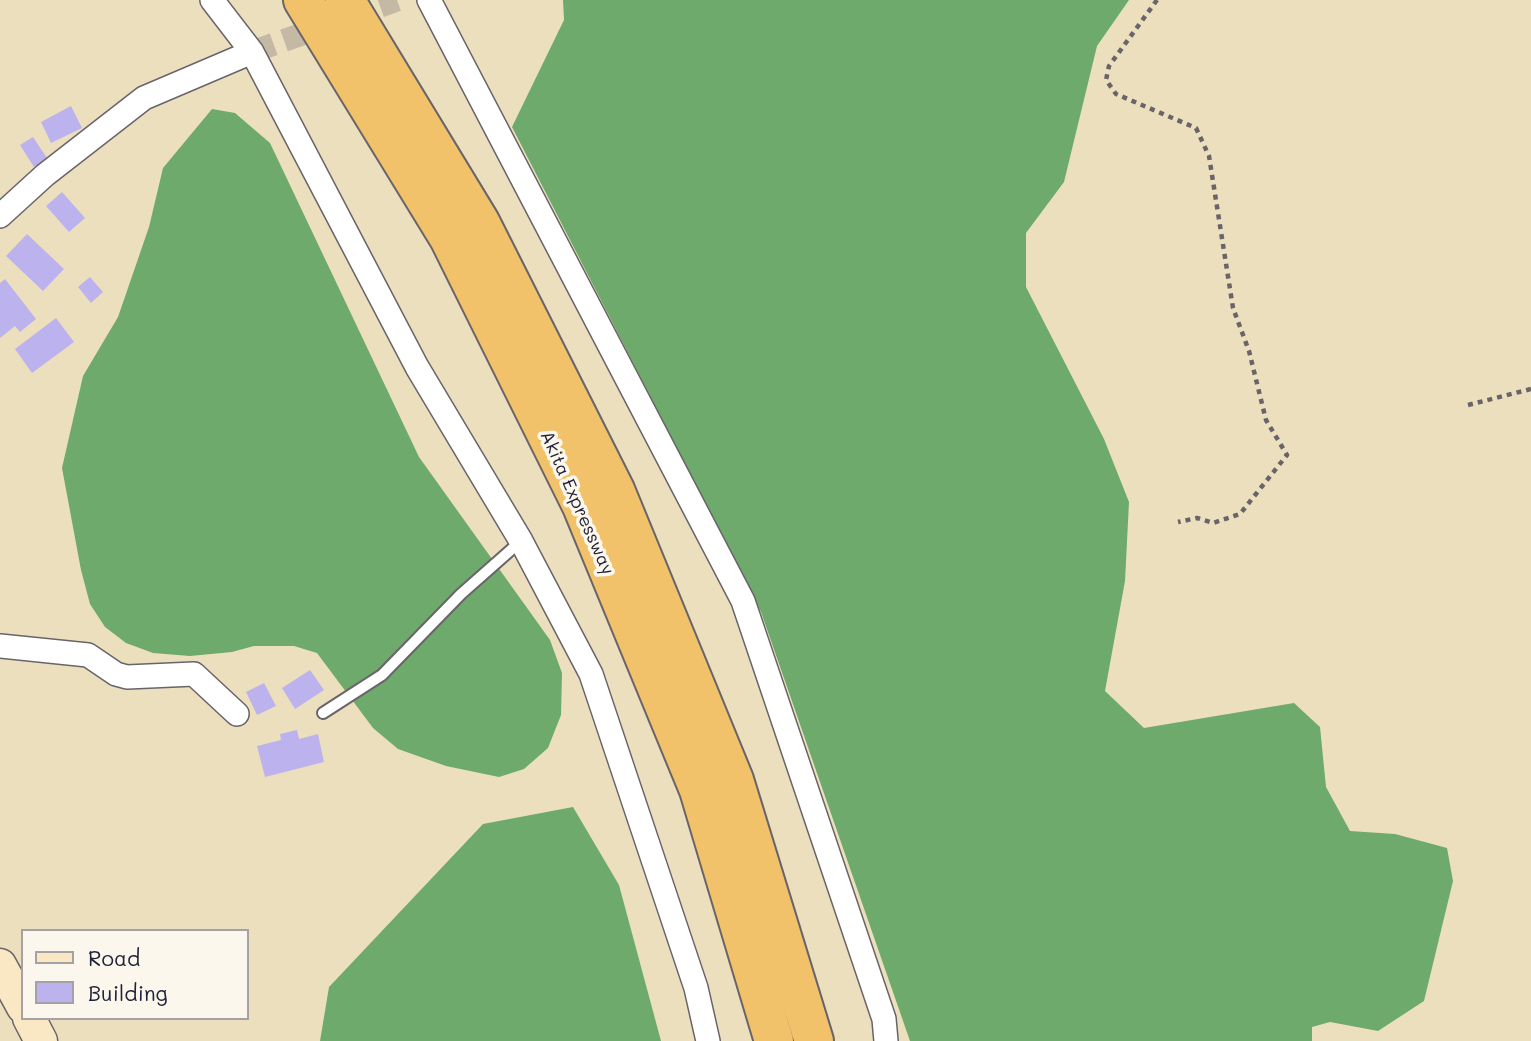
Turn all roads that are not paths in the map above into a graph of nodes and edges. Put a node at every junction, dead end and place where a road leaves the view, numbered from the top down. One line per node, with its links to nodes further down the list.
1 (212, 0): 5 (street)
2 (303, 0): 16 (highway, Akita Expressway)
3 (345, 0): 17 (highway, Akita Expressway)
4 (429, 0): 18 (street)
5 (252, 52): 6 (street); 7 (street)
6 (0, 216)
7 (521, 541): 10 (lane); 15 (street)
8 (0, 646): 9 (street)
9 (237, 713)
10 (323, 713)
11 (0, 965): 12 (main road)
12 (21, 1003)
13 (30, 1020): 14 (main road)
14 (41, 1041)
15 (708, 1041)
16 (774, 1041)
17 (814, 1041)
18 (886, 1041)

